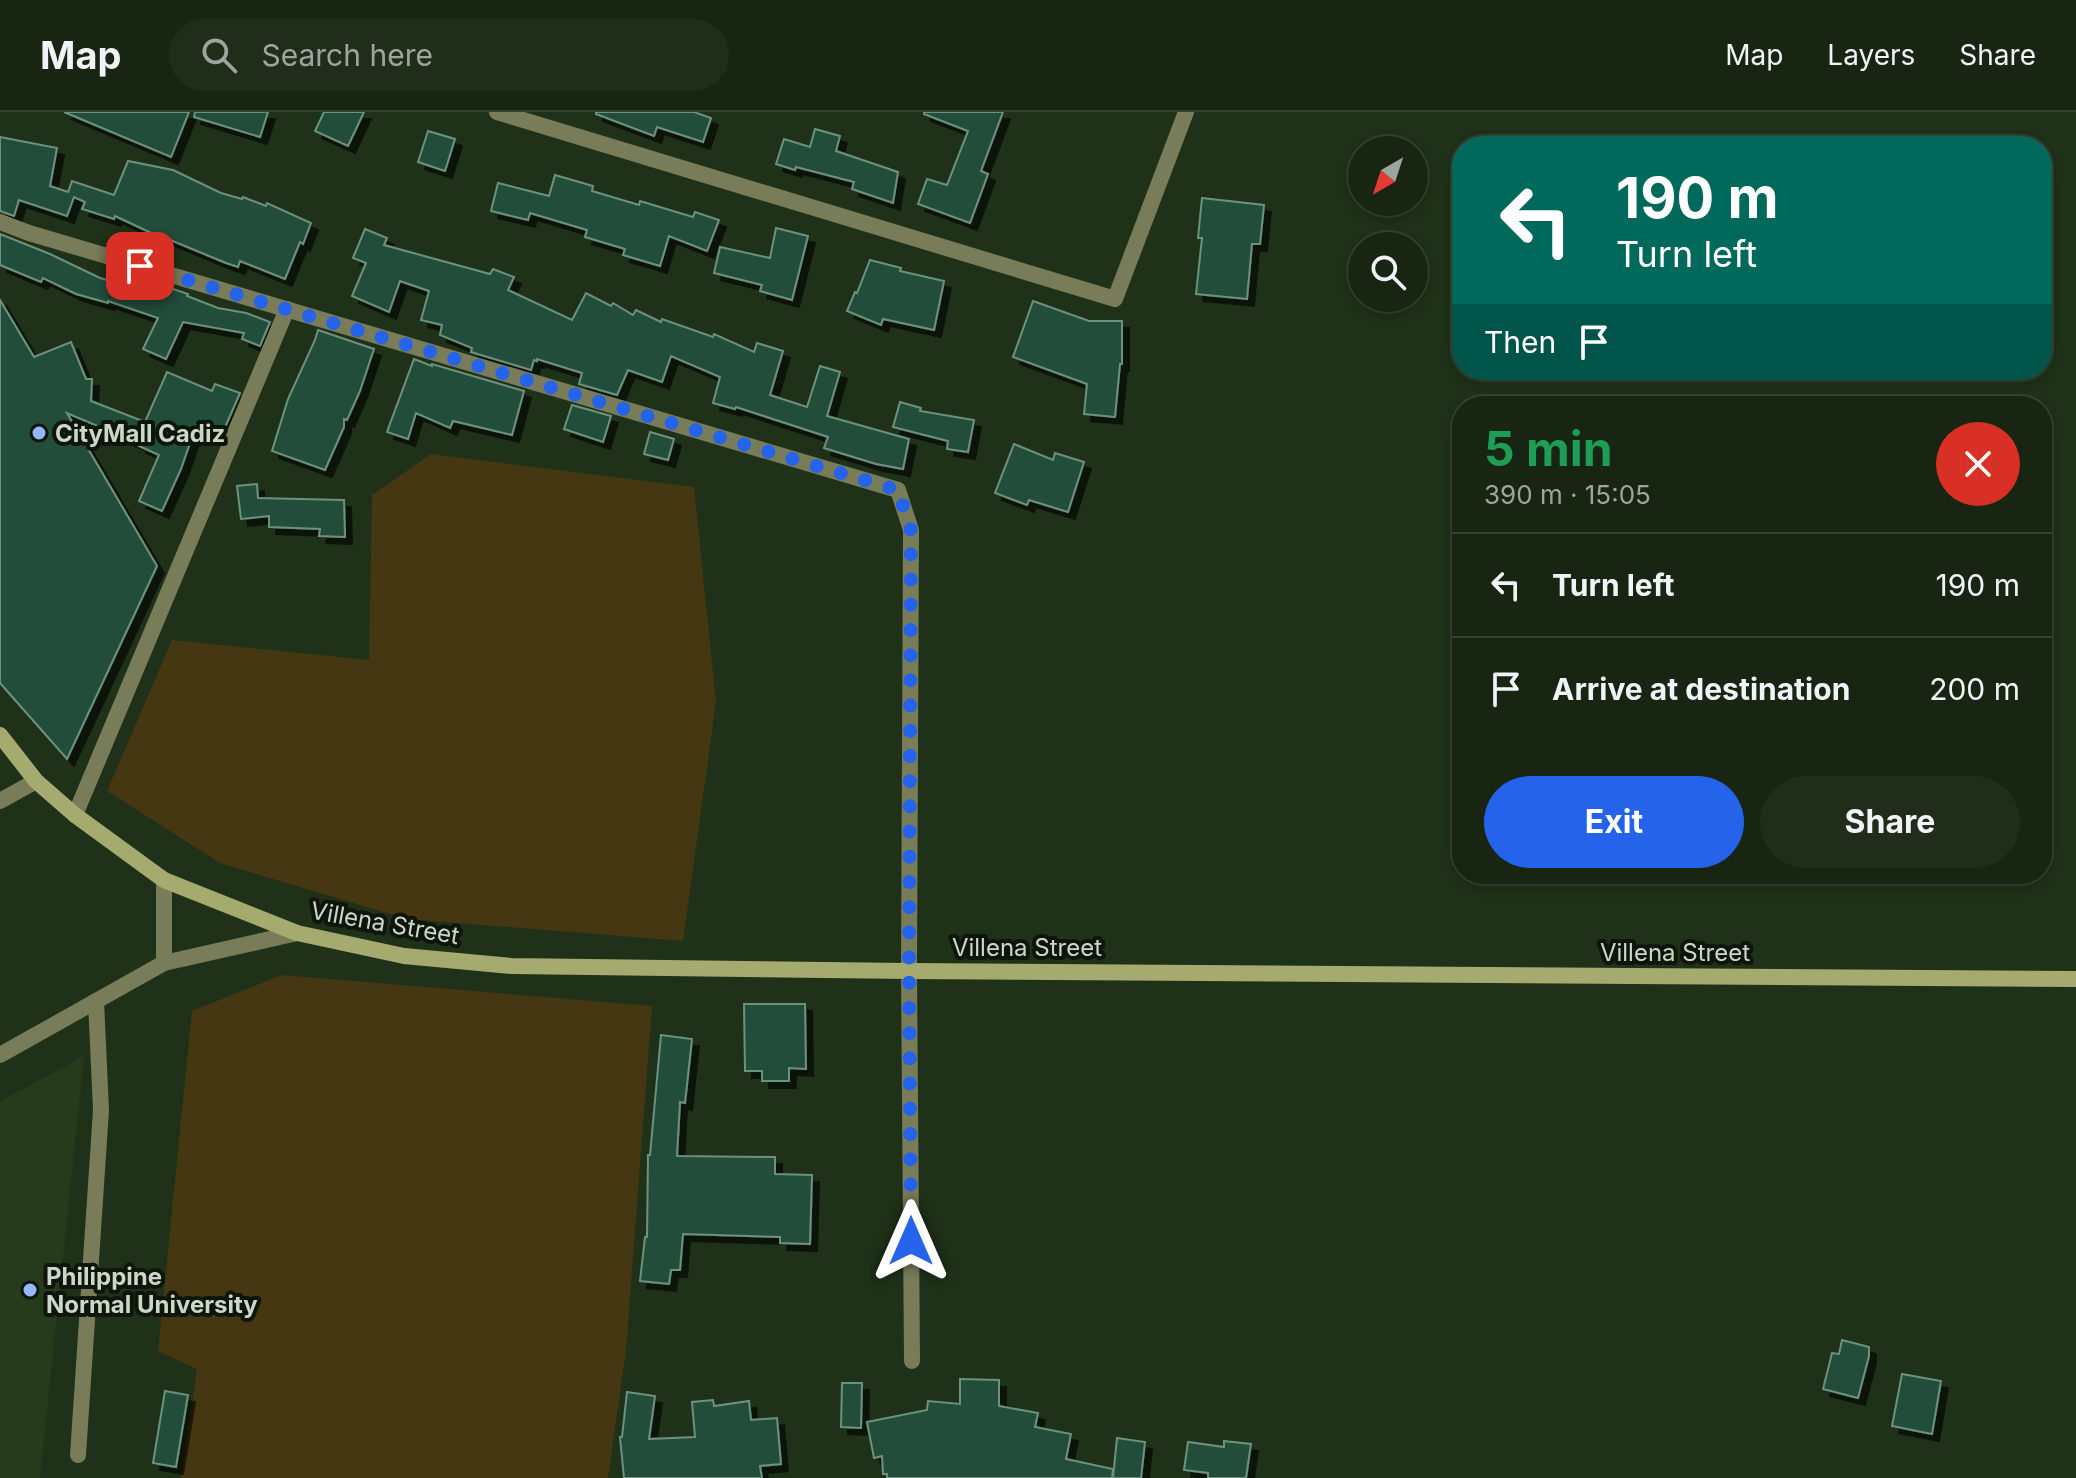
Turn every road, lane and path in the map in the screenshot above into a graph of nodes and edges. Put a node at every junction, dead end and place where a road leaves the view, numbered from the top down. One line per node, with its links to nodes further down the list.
1 (497, 112): 2 (street)
2 (1186, 112)
3 (0, 222): 4 (street)
4 (287, 309): 8 (street); 12 (street)
5 (0, 735): 6 (main road, Villena Street)
6 (36, 781): 7 (street); 8 (main road, Villena Street)
7 (0, 801)
8 (75, 815): 9 (main road, Villena Street)
9 (164, 880): 10 (main road, Villena Street); 11 (street)
10 (297, 933): 11 (street); 12 (main road, Villena Street)
11 (164, 963): 14 (street)
12 (909, 971): 13 (main road, Villena Street); 16 (street)
13 (2076, 979)
14 (96, 1001): 15 (street); 17 (street)
15 (0, 1055)
16 (912, 1361)
17 (78, 1455)

